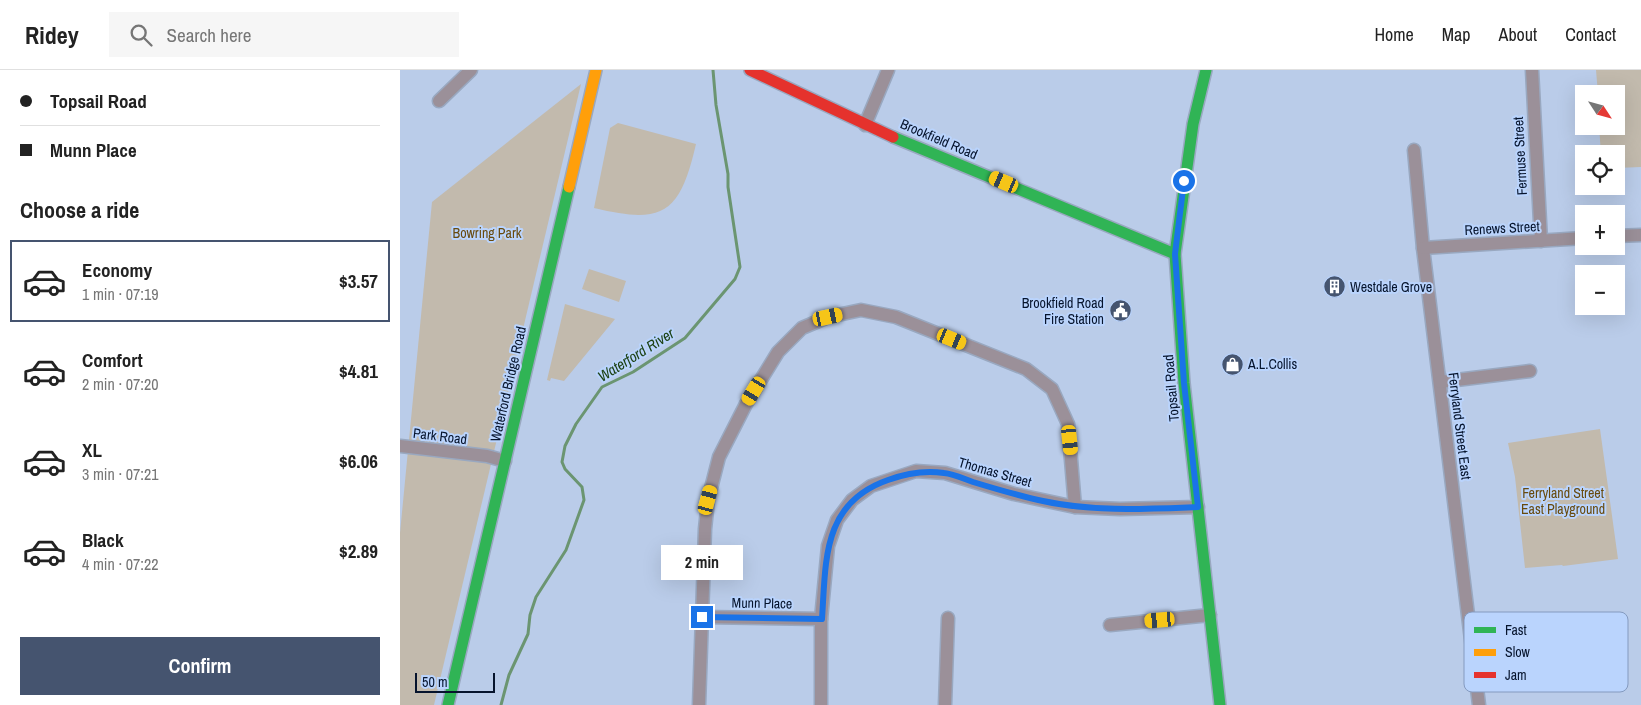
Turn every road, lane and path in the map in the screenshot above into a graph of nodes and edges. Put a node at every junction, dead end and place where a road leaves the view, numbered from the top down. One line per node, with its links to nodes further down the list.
1 (471, 70): 9 (street)
2 (596, 70): 8 (main road, Waterford Bridge Road)
3 (606, 70): 8 (main road)
4 (750, 70): 10 (main road, Brookfield Road)
5 (888, 70): 10 (street)
6 (1206, 70): 17 (main road, Topsail Road)
7 (1532, 70): 15 (street, Fermuse Street)
8 (591, 96): 21 (main road, Waterford Bridge Road)
9 (439, 101)
10 (865, 125): 17 (main road, Brookfield Road)
11 (1414, 150): 16 (street, Ferryland Street East)
12 (1641, 234): 13 (street)
13 (1625, 235)
14 (1575, 239): 15 (street, Renews Street)
15 (1541, 241): 16 (street, Renews Street)
16 (1423, 248): 19 (street, Ferryland Street East)
17 (1175, 254): 23 (main road, Topsail Road)
18 (1530, 371): 19 (street)
19 (1440, 382): 24 (street, Ferryland Street East)
20 (400, 446): 21 (street, Park Road)
21 (505, 461): 31 (main road, Waterford Bridge Road)
22 (1075, 507): 23 (street, Thomas Street); 26 (street); 28 (street, Thomas Street)
23 (1198, 507): 25 (main road, Topsail Road)
24 (1469, 612)
25 (1210, 615): 29 (street); 35 (main road, Topsail Road)
26 (702, 617): 28 (street, Munn Place); 32 (street)
27 (948, 618): 34 (street)
28 (822, 619): 33 (street, Thomas Street)
29 (1110, 625)
30 (1478, 692): 36 (street, Ferryland Street East)
31 (448, 705)
32 (700, 705)
33 (821, 705)
34 (945, 705)
35 (1220, 705)
36 (1479, 705)

